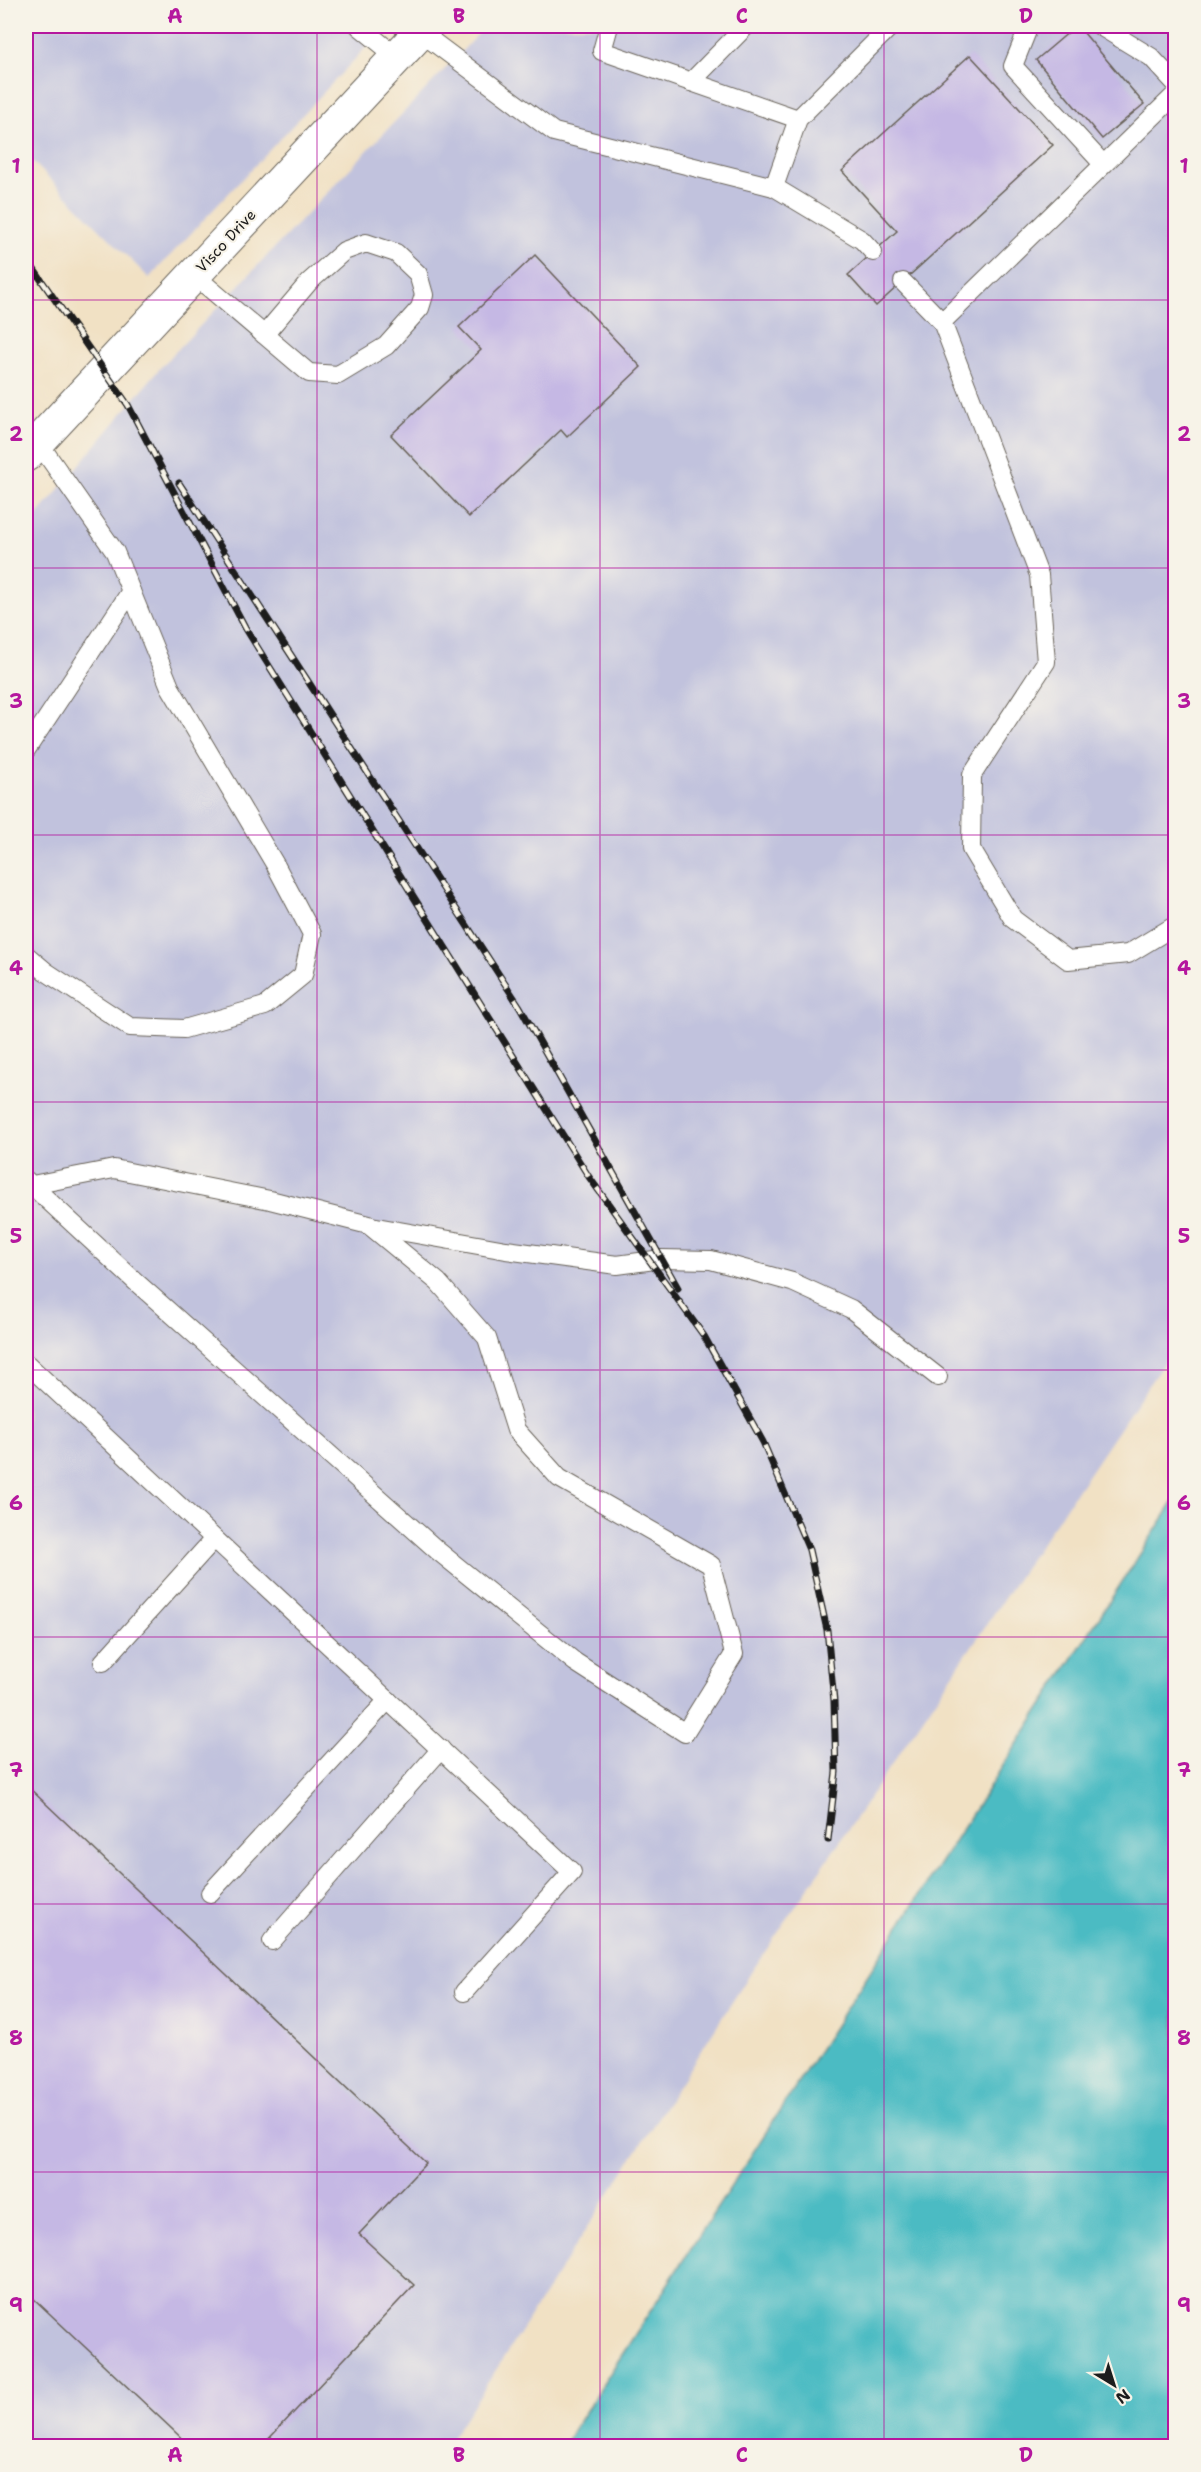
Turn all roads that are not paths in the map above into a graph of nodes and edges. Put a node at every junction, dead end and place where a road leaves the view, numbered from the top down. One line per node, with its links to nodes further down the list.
1 (359, 26): 8 (lane)
2 (609, 26): 9 (lane)
3 (746, 26): 9 (lane)
4 (891, 26): 12 (lane)
5 (1029, 26): 13 (lane)
6 (1100, 26): 10 (lane)
7 (423, 29): 8 (street, Visco Drive); 14 (lane)
8 (397, 57): 16 (street, Visco Drive)
9 (691, 82): 12 (lane)
10 (1176, 84)
11 (1176, 94): 13 (lane)
12 (798, 119): 14 (lane)
13 (1104, 164): 18 (lane)
14 (774, 188): 15 (lane)
15 (873, 252)
16 (194, 274): 19 (lane); 20 (street, Visco Drive)
17 (903, 282): 18 (lane)
18 (942, 322): 23 (lane)
19 (264, 334): 19 (lane)
20 (32, 448): 21 (lane)
21 (131, 591): 22 (lane); 24 (lane)
22 (26, 750)
23 (1176, 925)
24 (26, 954)
25 (29, 1183): 26 (lane); 26 (lane)
26 (369, 1225): 28 (lane)
27 (26, 1363): 29 (lane)
28 (938, 1377)
29 (214, 1539): 30 (lane); 31 (lane)
30 (103, 1662)
31 (388, 1700): 32 (lane); 33 (lane)
32 (441, 1749): 34 (lane); 35 (lane)
33 (210, 1893)
34 (272, 1941)
35 (464, 1992)

